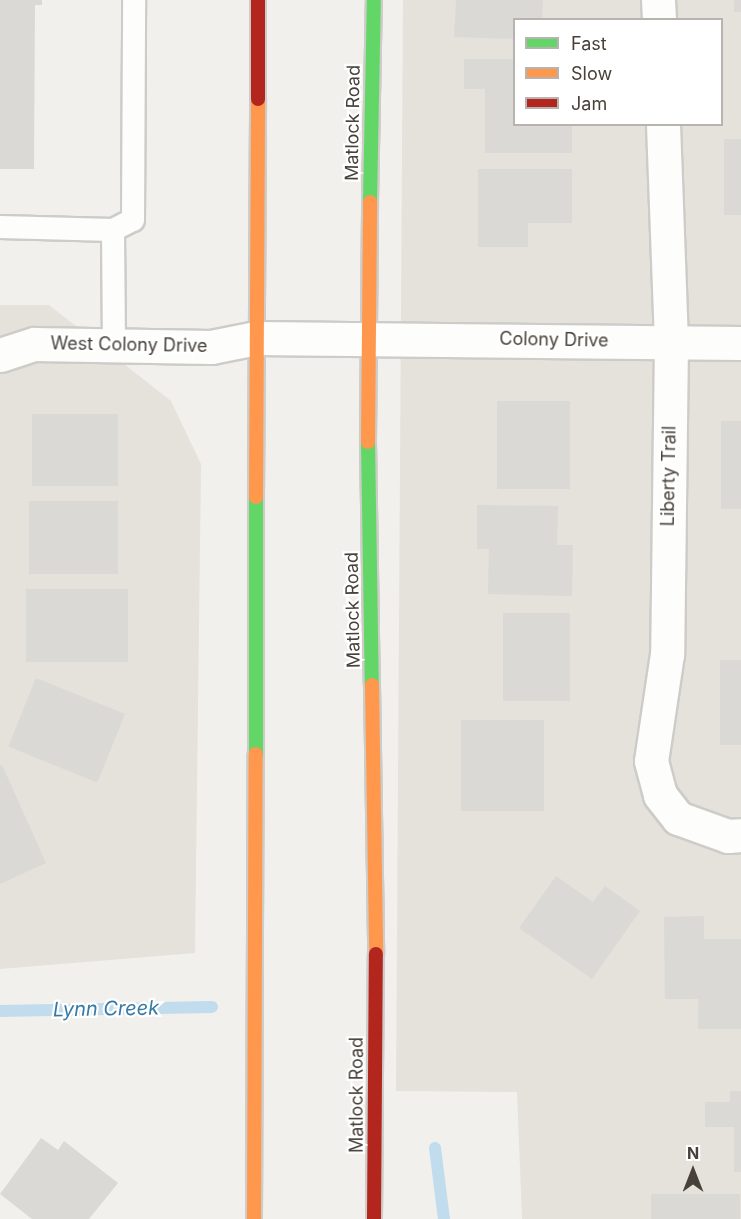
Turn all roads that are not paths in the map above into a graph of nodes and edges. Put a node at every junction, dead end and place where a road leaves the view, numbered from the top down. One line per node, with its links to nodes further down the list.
1 (134, 0): 8 (lane)
2 (258, 0): 10 (main road)
3 (374, 0): 9 (main road, Matlock Road)
4 (658, 0): 5 (street)
5 (659, 18)
6 (663, 126): 11 (street, Liberty Trail)
7 (0, 227): 8 (lane)
8 (113, 230): 13 (lane)
9 (367, 337): 10 (street, West Colony Drive); 11 (street, Colony Drive); 17 (main road, Matlock Road)
10 (256, 338): 13 (street, West Colony Drive); 16 (main road)
11 (671, 342): 12 (street, Colony Drive); 15 (street, Liberty Trail)
12 (741, 343)
13 (114, 345): 14 (street, West Colony Drive)
14 (0, 355)
15 (741, 835)
16 (254, 1219)
17 (374, 1219)

